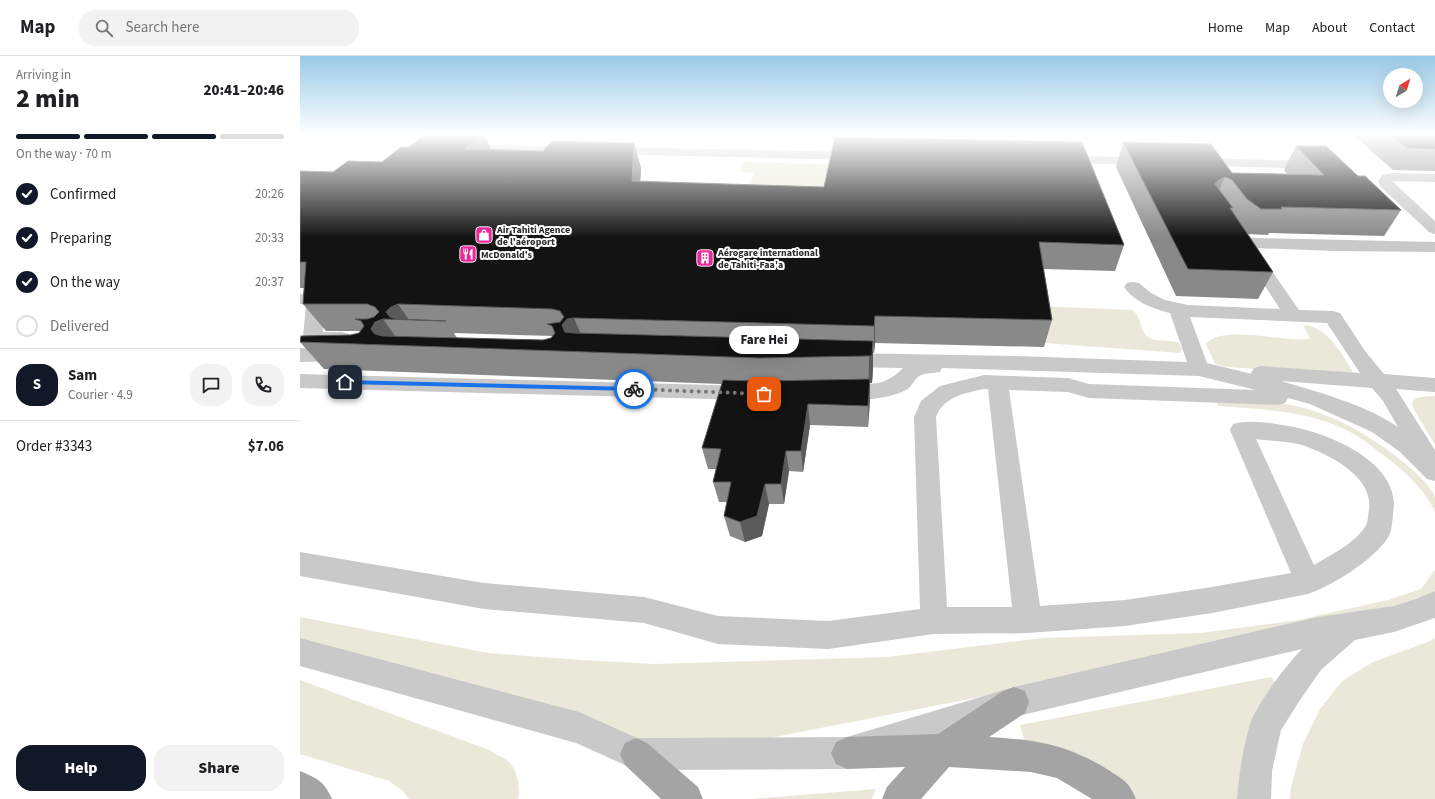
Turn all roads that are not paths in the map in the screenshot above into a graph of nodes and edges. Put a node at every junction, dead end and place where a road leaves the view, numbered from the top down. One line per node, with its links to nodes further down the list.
1 (1435, 178): 3 (lane)
2 (1218, 215): 4 (lane)
3 (1435, 229)
4 (1244, 241): 5 (lane); 9 (lane)
5 (1435, 247)
6 (1133, 287): 8 (lane)
7 (300, 299): 11 (lane)
8 (1178, 309): 9 (lane); 16 (lane)
9 (1293, 315): 19 (lane)
10 (300, 345): 11 (lane)
11 (357, 346): 12 (lane)
12 (300, 355)
13 (828, 359): 14 (lane); 15 (lane); 17 (lane)
14 (958, 363): 15 (lane); 17 (lane)
15 (1177, 368): 16 (lane)
16 (1199, 369): 19 (lane); 23 (lane)
17 (913, 370): 24 (lane)
18 (300, 381): 25 (lane)
19 (1379, 381): 22 (lane); 27 (lane)
20 (998, 382): 21 (lane); 31 (lane); 32 (lane)
21 (1068, 385): 23 (lane); 26 (lane)
22 (1435, 385)
23 (1279, 388): 26 (lane)
24 (824, 393)
25 (764, 394)
26 (1317, 399): 27 (lane)
27 (1435, 472)
28 (300, 564): 32 (lane)
29 (1308, 582): 29 (lane); 31 (lane)
30 (1435, 604): 33 (lane)
31 (1028, 620): 32 (lane)
32 (934, 621)
33 (1347, 628): 35 (lane); 44 (lane)
34 (300, 652): 38 (lane)
35 (1014, 702): 36 (main road); 37 (lane)
36 (942, 750): 37 (main road); 42 (main road); 43 (main road)
37 (847, 753): 38 (lane)
38 (636, 754): 41 (main road)
39 (300, 788): 40 (main road)
40 (315, 799)
41 (686, 799)
42 (899, 799)
43 (1119, 799)
44 (1254, 799)

